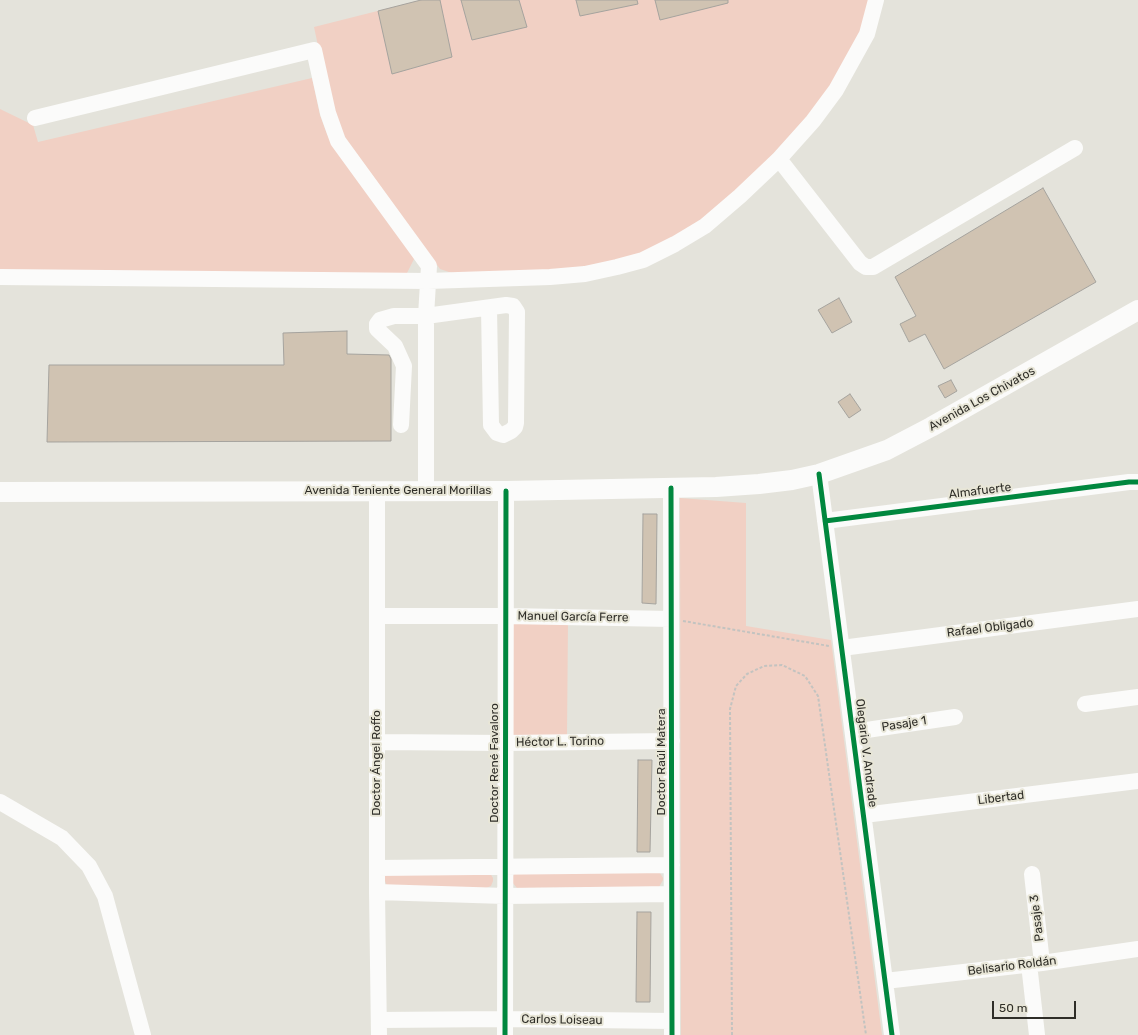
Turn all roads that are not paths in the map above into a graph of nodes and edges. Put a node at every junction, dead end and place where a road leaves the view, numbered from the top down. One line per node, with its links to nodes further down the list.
1 (876, 0): 4 (street)
2 (36, 118): 6 (street)
3 (1075, 148): 4 (street)
4 (779, 159): 6 (street)
5 (0, 278): 6 (street)
6 (428, 281): 9 (street)
7 (488, 308): 7 (street); 9 (street)
8 (1138, 310): 11 (main road, Avenida Los Chivatos)
9 (426, 316): 10 (street); 14 (street)
10 (401, 425)
11 (819, 474): 13 (main road, Avenida Teniente General Morillas); 18 (street, Olegario V. Andrade)
12 (1138, 482): 18 (street, Almafuerte)
13 (672, 488): 15 (main road, Avenida Teniente General Morillas); 22 (street, Doctor Raúl Matera)
14 (426, 491): 15 (main road, Avenida Teniente General Morillas); 17 (main road, Avenida Teniente General Morillas)
15 (506, 491): 21 (street, Doctor René Favaloro)
16 (0, 492): 17 (main road, Avenida Teniente General Morillas)
17 (377, 492): 20 (street, Doctor Ángel Roffo)
18 (825, 521): 23 (street, Olegario V. Andrade)
19 (1138, 609): 23 (street, Rafael Obligado)
20 (378, 616): 21 (street, Manuel García Ferre); 29 (street, Doctor Ángel Roffo)
21 (506, 616): 22 (street, Manuel García Ferre); 30 (street, Doctor René Favaloro)
22 (671, 619): 28 (street, Doctor Raúl Matera)
23 (842, 648): 27 (street, Olegario V. Andrade)
24 (1138, 697): 25 (street)
25 (1085, 704)
26 (955, 717): 27 (street, Pasaje 1)
27 (853, 732): 33 (street, Olegario V. Andrade)
28 (672, 741): 30 (street, Héctor L. Torino); 34 (street, Doctor Raúl Matera)
29 (377, 742): 30 (street, Héctor L. Torino); 36 (street, Doctor Ángel Roffo)
30 (505, 743): 35 (street, Doctor René Favaloro)
31 (1138, 781): 33 (street, Libertad)
32 (0, 802): 47 (street)
33 (864, 815): 43 (street, Olegario V. Andrade)
34 (672, 865): 35 (street); 39 (street, Doctor Raúl Matera)
35 (505, 866): 36 (street); 40 (street, Doctor René Favaloro)
36 (377, 868): 38 (street, Doctor Ángel Roffo)
37 (1032, 874): 42 (street, Pasaje 3)
38 (377, 892): 40 (street); 45 (street, Doctor Ángel Roffo)
39 (672, 894): 40 (street); 46 (street, Doctor Raúl Matera)
40 (505, 896): 44 (street, Doctor René Favaloro)
41 (1138, 949): 42 (street, Belisario Roldán)
42 (1036, 963): 43 (street, Belisario Roldán); 49 (street, Pasaje 3)
43 (885, 981): 48 (street, Olegario V. Andrade)
44 (505, 1027): 45 (street, Carlos Loiseau); 46 (street, Carlos Loiseau)
45 (379, 1028)
46 (672, 1028)
47 (143, 1035)
48 (892, 1035)
49 (1037, 1035)

